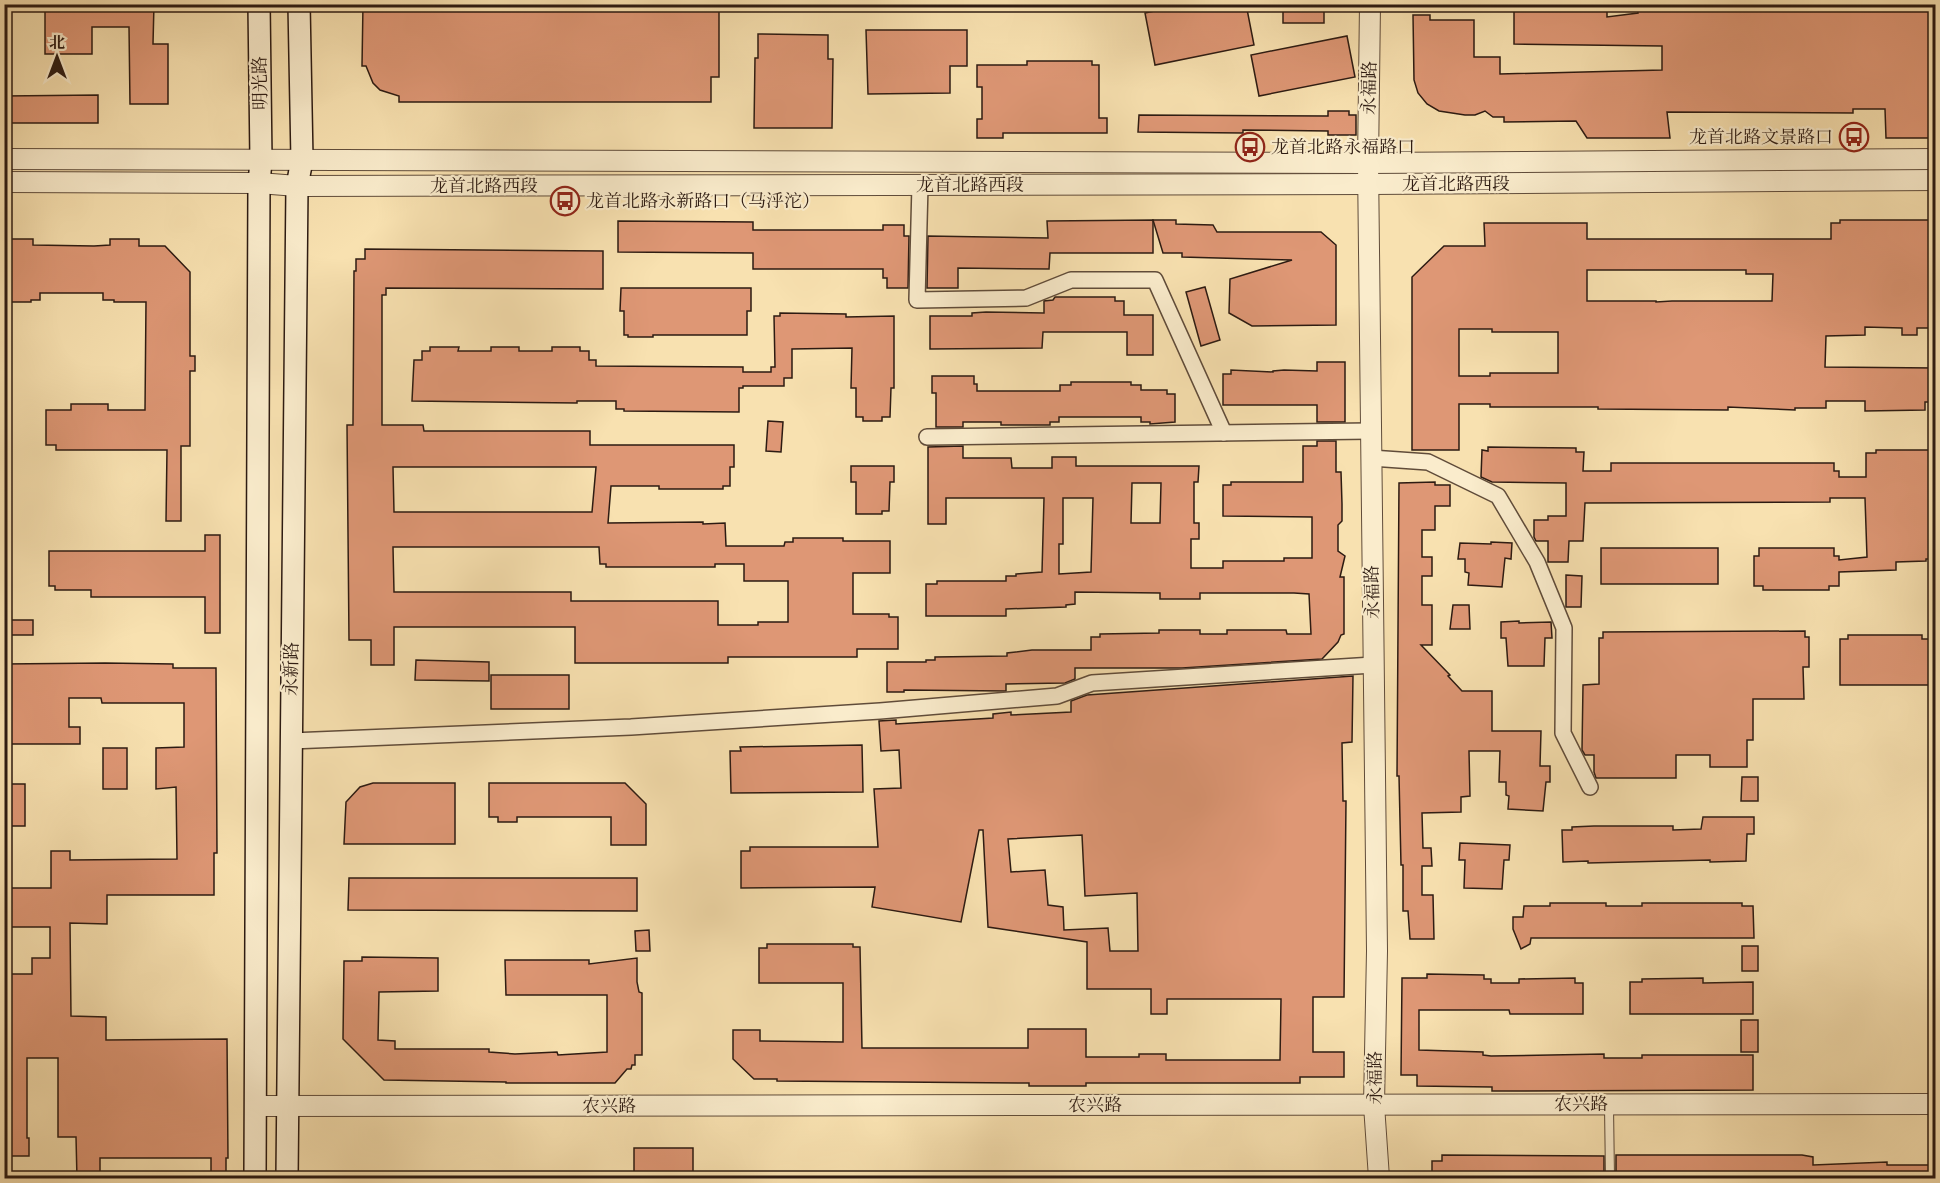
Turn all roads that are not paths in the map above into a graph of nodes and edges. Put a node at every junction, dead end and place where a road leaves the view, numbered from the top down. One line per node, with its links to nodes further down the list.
1 (259, 4): 7 (main road, 明光路)
2 (299, 4): 6 (main road)
3 (1370, 4): 8 (street, 永福路)
4 (4, 159): 7 (street, 龙首北路西段)
5 (1935, 159): 8 (street, 龙首北路西段)
6 (302, 160): 7 (street, 龙首北路西段); 8 (street, 龙首北路西段); 14 (main road, 永新路)
7 (261, 161): 11 (main road, 永新路)
8 (1368, 163): 12 (street, 永福路)
9 (1935, 180): 12 (street, 龙首北路西段)
10 (4, 182): 11 (street, 龙首北路西段)
11 (258, 183): 14 (street, 龙首北路西段); 25 (main road, 永新路)
12 (1370, 184): 13 (street, 龙首北路西段); 15 (street, 永福路)
13 (920, 185): 14 (street, 龙首北路西段); 16 (street)
14 (297, 186): 20 (main road, 永新路)
15 (1371, 431): 16 (street); 18 (street, 永福路)
16 (1224, 433): 17 (street)
17 (927, 437)
18 (1371, 458): 19 (street, 永福路); 21 (street)
19 (1373, 665): 20 (street); 24 (street, 永福路)
20 (291, 741): 26 (main road, 永新路)
21 (1590, 786)
22 (1609, 1104): 23 (street, 农兴路); 24 (street, 农兴路); 30 (lane)
23 (1935, 1104)
24 (1374, 1105): 26 (street, 农兴路); 29 (street, 永福路)
25 (255, 1106): 26 (street, 农兴路); 27 (main road, 永新路)
26 (287, 1106): 28 (main road, 永新路)
27 (255, 1179)
28 (287, 1179)
29 (1379, 1179)
30 (1610, 1179)

